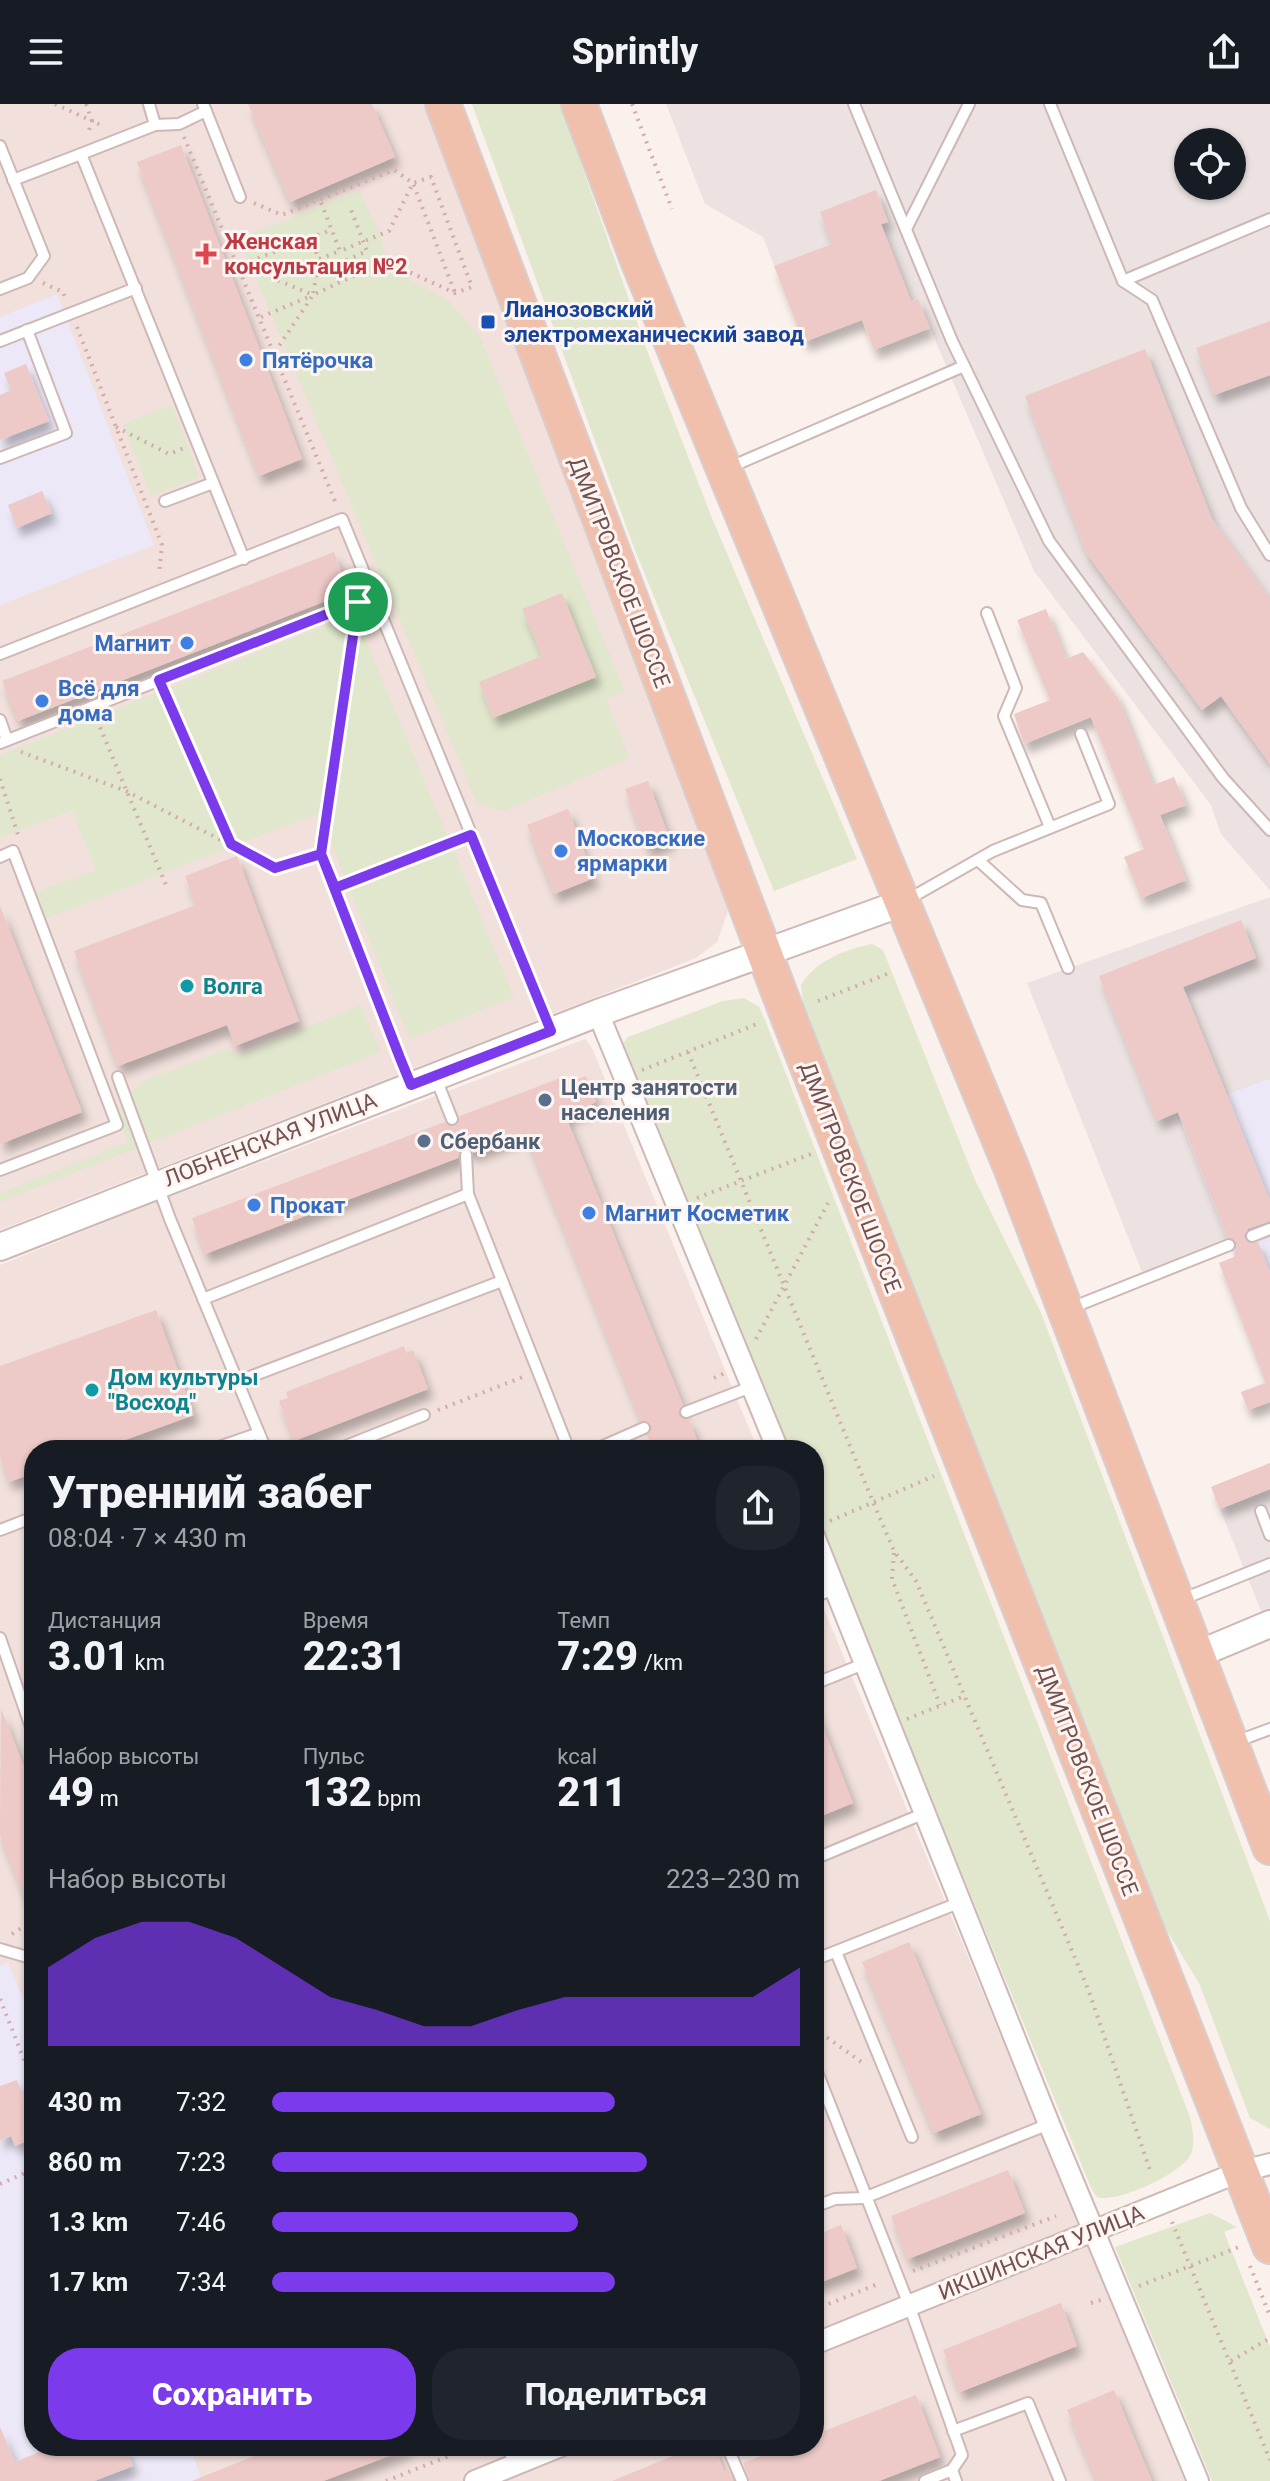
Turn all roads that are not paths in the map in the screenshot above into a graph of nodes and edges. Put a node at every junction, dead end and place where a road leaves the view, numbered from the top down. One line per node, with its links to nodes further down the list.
1 (149, 104): 8 (lane)
2 (443, 104): 41 (main road, ДМИТРОВСКОЕ ШОССЕ)
3 (579, 104): 22 (main road)
4 (854, 104): 14 (lane)
5 (969, 104): 14 (lane)
6 (1050, 104): 15 (lane)
7 (204, 108): 8 (lane); 12 (lane)
8 (155, 125): 10 (lane)
9 (0, 146): 11 (lane)
10 (81, 154): 11 (lane); 16 (lane)
11 (13, 180): 17 (lane)
12 (240, 197)
13 (1270, 219): 15 (lane)
14 (906, 229): 20 (lane)
15 (1123, 281): 25 (lane)
16 (136, 288): 18 (lane); 23 (lane)
17 (0, 289)
18 (27, 330): 19 (lane); 21 (lane)
19 (0, 341)
20 (964, 366): 22 (lane); 34 (lane)
21 (0, 458)
22 (724, 470): 40 (main road)
23 (213, 483): 24 (lane); 26 (lane)
24 (165, 501)
25 (1270, 555)
26 (244, 559): 27 (lane); 29 (lane)
27 (373, 596): 32 (lane); 35 (lane)
28 (987, 613): 33 (lane)
29 (0, 654)
30 (0, 720): 32 (lane)
31 (1081, 734): 33 (lane)
32 (7, 744)
33 (1050, 827): 38 (lane)
34 (1270, 830)
35 (471, 835): 39 (lane); 44 (lane)
36 (321, 854): 39 (lane)
37 (0, 857): 49 (lane)
38 (978, 860): 40 (lane); 42 (lane)
39 (335, 888): 46 (lane)
40 (902, 903): 41 (street, ЛОБНЕНСКАЯ УЛИЦА); 58 (main road)
41 (764, 953): 43 (street, ЛОБНЕНСКАЯ УЛИЦА); 99 (main road, ДМИТРОВСКОЕ ШОССЕ)
42 (1068, 968)
43 (598, 1013): 44 (street, ЛОБНЕНСКАЯ УЛИЦА); 60 (street)
44 (551, 1031): 46 (street, ЛОБНЕНСКАЯ УЛИЦА)
45 (118, 1077): 50 (lane)
46 (423, 1080): 47 (lane); 50 (street, ЛОБНЕНСКАЯ УЛИЦА)
47 (452, 1119)
48 (466, 1155): 51 (lane)
49 (0, 1170)
50 (157, 1182): 55 (street, ЛОБНЕНСКАЯ УЛИЦА); 57 (lane)
51 (468, 1194): 56 (lane); 57 (lane)
52 (1270, 1229): 53 (lane)
53 (1252, 1236)
54 (1229, 1245): 58 (lane)
55 (0, 1247)
56 (502, 1281): 59 (lane); 68 (lane)
57 (203, 1299): 59 (lane)
58 (1066, 1311): 79 (main road)
59 (239, 1381): 64 (lane)
60 (751, 1387): 61 (lane); 70 (street)
61 (686, 1412)
62 (424, 1415): 67 (lane)
63 (644, 1428): 69 (lane)
64 (259, 1433): 65 (lane); 66 (lane)
65 (239, 1440)
66 (262, 1440)
67 (361, 1440)
68 (565, 1440)
69 (617, 1440)
70 (774, 1440)
71 (1261, 1511): 74 (lane)
72 (24, 1521): 73 (lane)
73 (0, 1530)
74 (1270, 1535)
75 (824, 1544): 77 (street)
76 (1270, 1564): 79 (lane)
77 (836, 1588): 78 (lane); 83 (street)
78 (824, 1593)
79 (1177, 1602): 82 (main road)
80 (1270, 1624): 82 (street)
81 (0, 1638): 85 (lane)
82 (1196, 1655): 87 (main road)
83 (866, 1663): 84 (lane); 88 (street)
84 (824, 1680)
85 (24, 1707)
86 (1270, 1729): 87 (lane)
87 (1231, 1744): 89 (main road)
88 (927, 1812): 90 (lane); 91 (street)
89 (1270, 1847)
90 (824, 1855)
91 (963, 1901): 93 (lane); 97 (street)
92 (0, 1949): 94 (lane)
93 (836, 1952): 95 (lane); 98 (lane)
94 (24, 1956)
95 (824, 1956)
96 (824, 2091): 100 (lane)
97 (1049, 2124): 100 (lane); 102 (street)
98 (912, 2137)
99 (1254, 2168): 102 (street, ИКШИНСКАЯ УЛИЦА); 103 (main road, ДМИТРОВСКОЕ ШОССЕ)
100 (864, 2198): 101 (lane); 104 (lane)
101 (824, 2203)
102 (1093, 2231): 104 (street, ИКШИНСКАЯ УЛИЦА); 115 (street)
103 (1253, 2251)
104 (909, 2305): 105 (street, ИКШИНСКАЯ УЛИЦА); 106 (lane)
105 (824, 2340)
106 (953, 2431): 110 (lane); 114 (lane)
107 (533, 2456): 109 (street)
108 (731, 2456): 112 (lane)
109 (508, 2465): 111 (street)
110 (954, 2476): 113 (lane)
111 (475, 2481)
112 (742, 2481)
113 (925, 2481)
114 (1060, 2481)
115 (1198, 2481)

